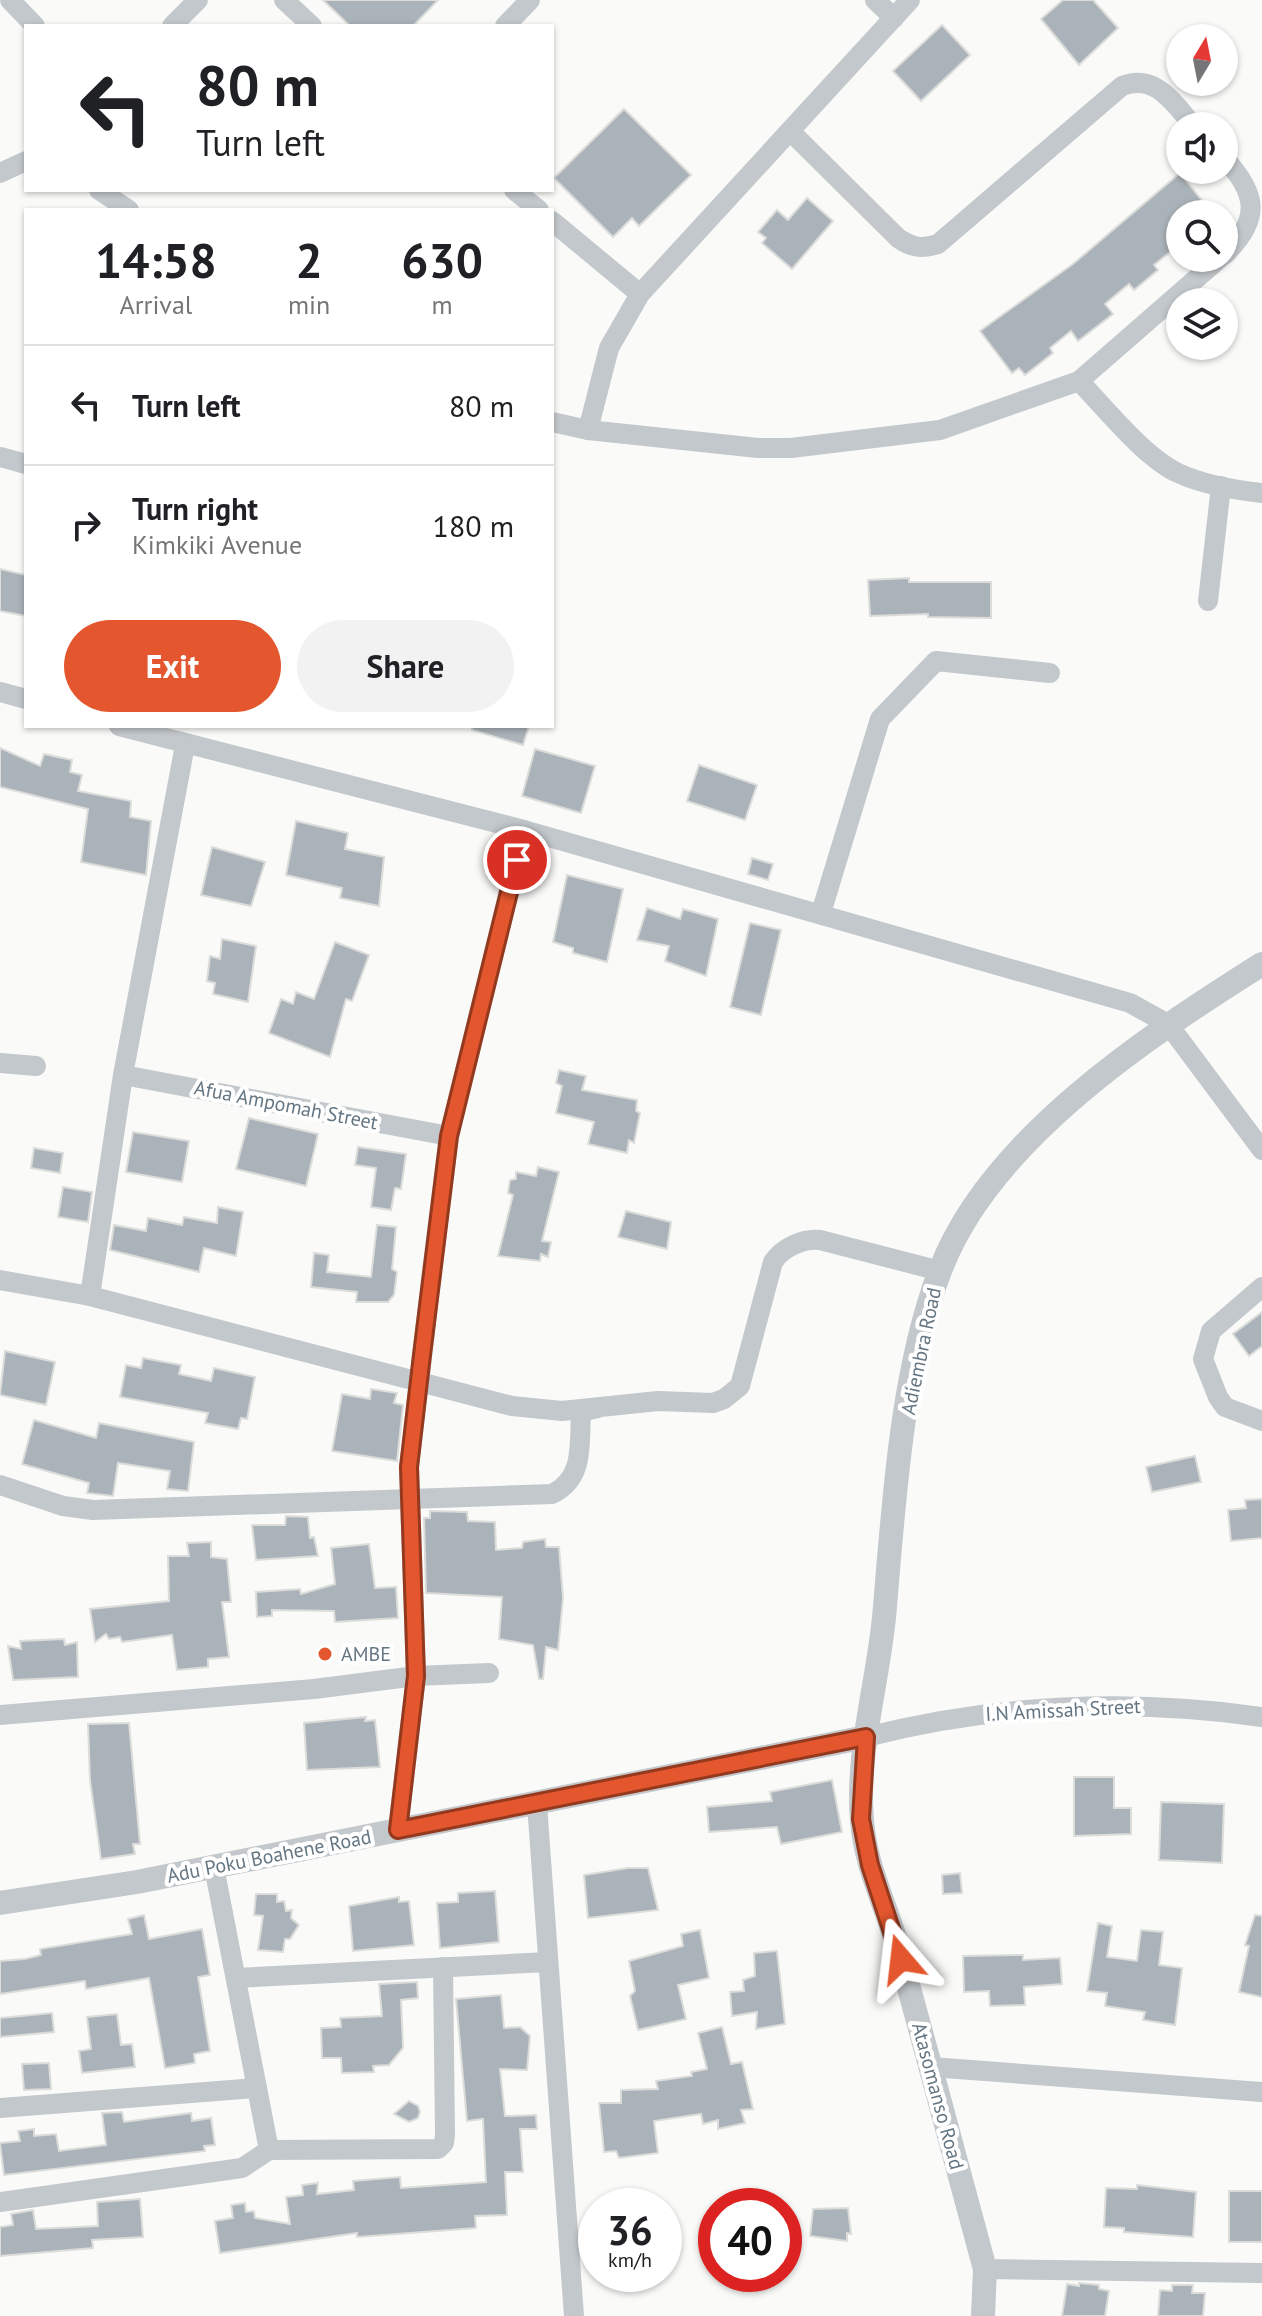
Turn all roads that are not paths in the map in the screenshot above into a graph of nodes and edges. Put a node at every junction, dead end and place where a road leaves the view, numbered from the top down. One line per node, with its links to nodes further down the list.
1 (10, 0): 8 (street)
2 (198, 0): 9 (street)
3 (284, 0): 10 (street)
4 (530, 0): 11 (street)
5 (875, 0): 7 (street)
6 (910, 0): 7 (street)
7 (894, 18): 13 (street)
8 (33, 24)
9 (174, 24)
10 (310, 24)
11 (507, 24)
12 (1181, 112): 13 (street)
13 (790, 131): 24 (street)
14 (24, 162): 15 (street)
15 (0, 173)
16 (1238, 173): 22 (street)
17 (102, 192): 19 (street)
18 (516, 192): 20 (street)
19 (126, 208)
20 (536, 208)
21 (554, 223): 24 (street)
22 (1238, 237)
23 (1204, 272): 25 (street)
24 (640, 294): 27 (street)
25 (1079, 381): 27 (street); 30 (street)
26 (554, 422): 27 (street)
27 (588, 430)
28 (0, 457): 29 (street)
29 (24, 463)
30 (1221, 486): 31 (street); 32 (street)
31 (1262, 493)
32 (1208, 601)
33 (1050, 673): 39 (street)
34 (0, 692): 35 (street)
35 (24, 698)
36 (126, 728): 37 (street)
37 (185, 745): 38 (street); 44 (street)
38 (524, 830): 39 (street); 45 (street)
39 (821, 913): 41 (street)
40 (1262, 964): 41 (street, Adiembra Road)
41 (1168, 1024): 46 (street); 47 (street, Adiembra Road)
42 (0, 1063): 43 (street)
43 (36, 1066)
44 (123, 1075): 45 (street, Afua Ampomah Street); 50 (street)
45 (449, 1136): 51 (street)
46 (1262, 1150)
47 (940, 1271): 52 (street); 60 (street, Adiembra Road)
48 (0, 1280): 50 (street)
49 (1262, 1287): 53 (street)
50 (90, 1296): 51 (street)
51 (418, 1384): 52 (street); 55 (street)
52 (601, 1407): 55 (street)
53 (1262, 1421)
54 (0, 1485): 55 (street)
55 (410, 1498): 57 (street)
56 (489, 1673): 57 (street)
57 (416, 1676): 58 (street); 62 (street)
58 (0, 1715)
59 (1262, 1717): 60 (street, I.N Amissah Street)
60 (866, 1737): 61 (street, Adu Poku Boahene Road); 68 (street, Atasomanso Road)
61 (537, 1804): 62 (street, Adu Poku Boahene Road); 65 (street)
62 (398, 1830): 63 (street, Adu Poku Boahene Road)
63 (214, 1867): 64 (street, Adu Poku Boahene Road); 67 (street)
64 (0, 1903)
65 (548, 1962): 66 (street); 76 (street)
66 (443, 1967): 67 (street); 72 (street)
67 (236, 1978): 69 (street)
68 (931, 2067): 70 (street); 74 (street, Atasomanso Road)
69 (257, 2088): 71 (street); 72 (street)
70 (1262, 2092)
71 (0, 2108)
72 (269, 2150): 73 (street)
73 (0, 2202)
74 (985, 2269): 75 (street); 77 (street, Atasomanso Road)
75 (1262, 2273)
76 (574, 2316)
77 (983, 2316)

